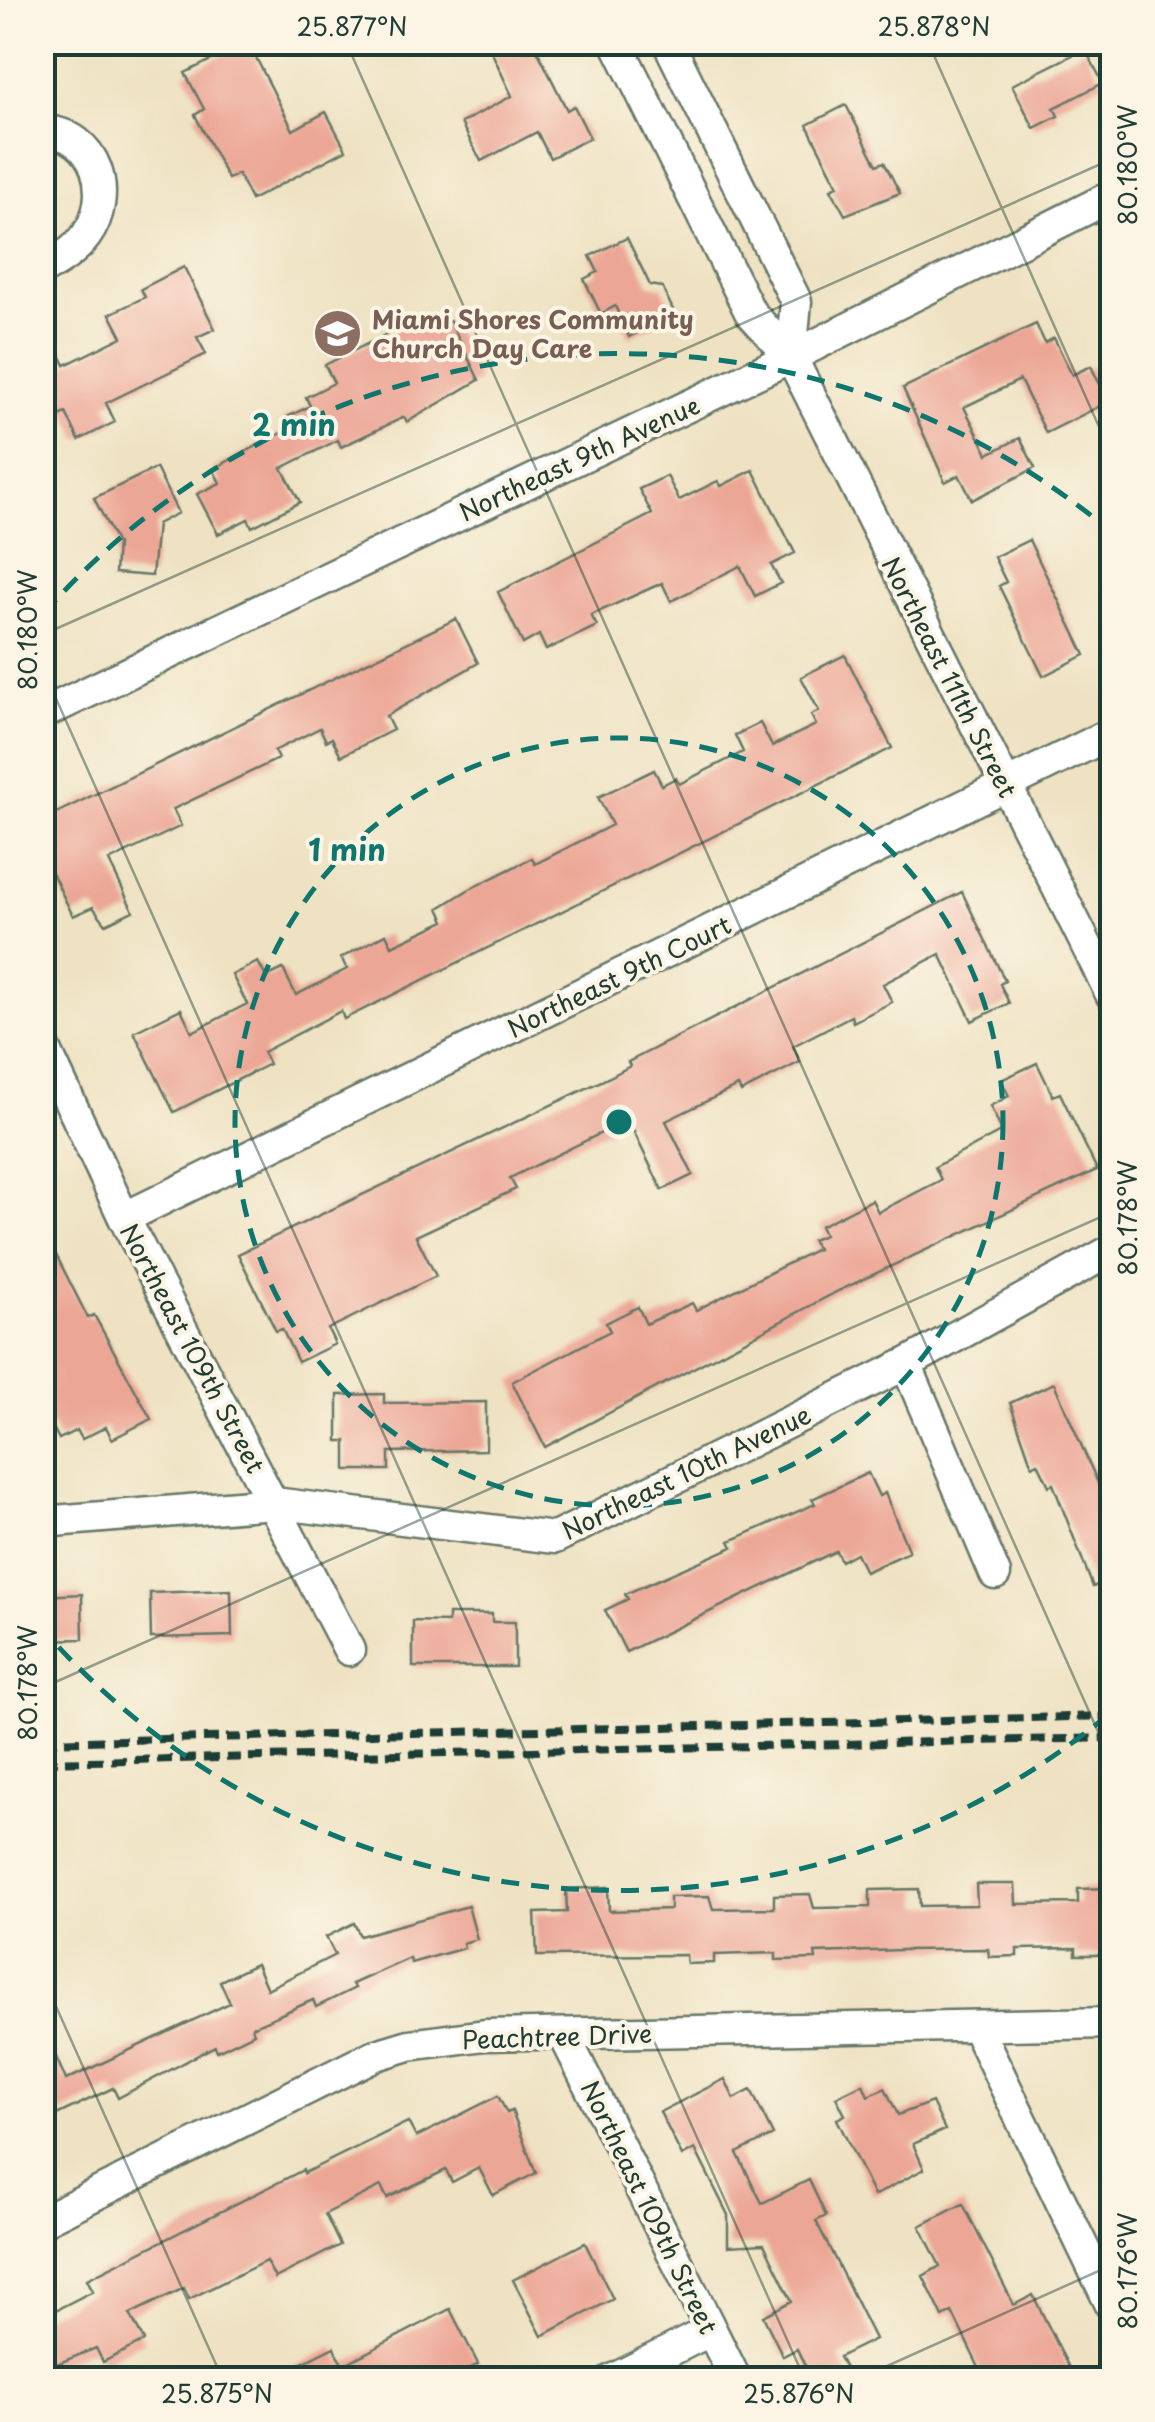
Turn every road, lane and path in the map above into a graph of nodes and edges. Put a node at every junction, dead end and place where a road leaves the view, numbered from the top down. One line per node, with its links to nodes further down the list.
1 (616, 42): 6 (street, Northeast 111th Street)
2 (668, 42): 6 (street)
3 (42, 131): 5 (street)
4 (1112, 196): 6 (street, Northeast 9th Avenue)
5 (42, 270)
6 (791, 358): 7 (street, Northeast 9th Avenue); 9 (street, Northeast 111th Street)
7 (42, 714)
8 (1112, 734): 9 (street, Northeast 9th Court)
9 (1005, 788): 10 (street, Northeast 111th Street); 12 (street, Northeast 9th Court)
10 (1112, 996)
11 (42, 1042): 12 (street, Northeast 109th Street)
12 (124, 1218): 15 (street, Northeast 109th Street)
13 (1112, 1250): 14 (street, Northeast 10th Avenue)
14 (906, 1364): 15 (street, Northeast 10th Avenue); 17 (street)
15 (274, 1503): 16 (street, Northeast 10th Avenue); 18 (street, Northeast 109th Street)
16 (42, 1522)
17 (995, 1574)
18 (349, 1650)
19 (1112, 2023): 20 (street, Peachtree Drive)
20 (976, 2026): 21 (street, Peachtree Drive); 23 (street)
21 (564, 2035): 22 (street, Peachtree Drive); 24 (street, Northeast 109th Street)
22 (42, 2221)
23 (1112, 2307)
24 (711, 2330): 25 (street); 26 (street, Northeast 109th Street)
25 (612, 2380)
26 (736, 2380)

